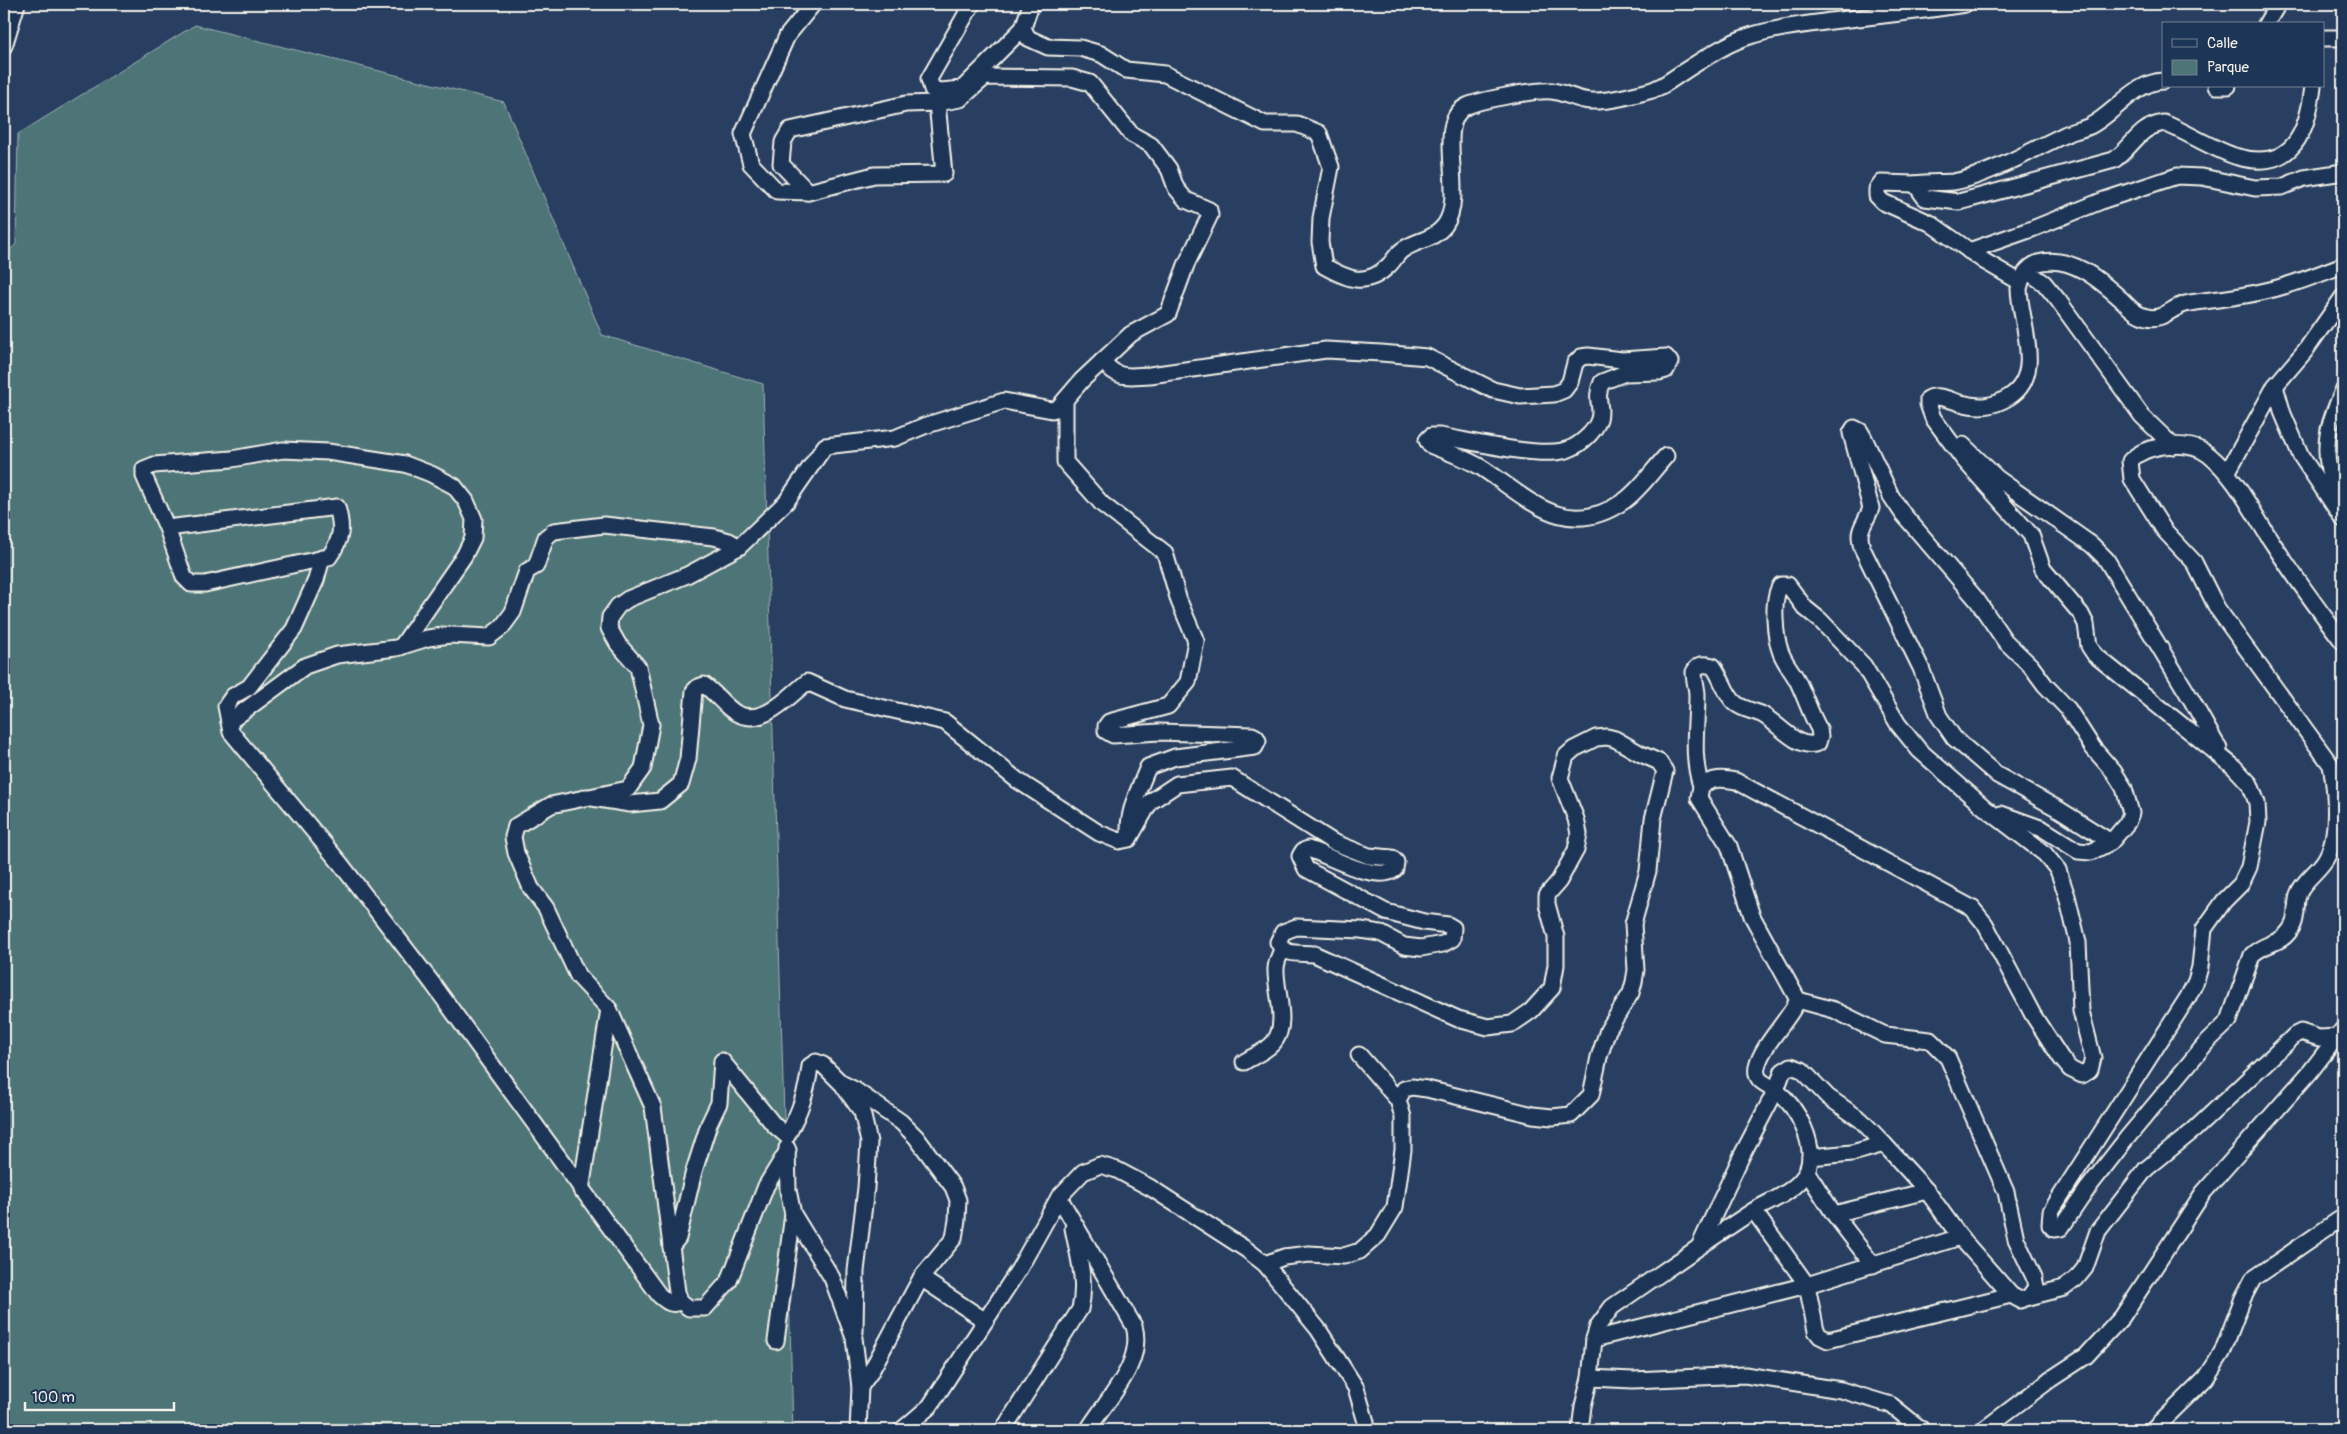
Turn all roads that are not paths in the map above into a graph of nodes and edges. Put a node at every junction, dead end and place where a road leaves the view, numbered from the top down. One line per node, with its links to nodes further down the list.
1 (16, 4): 11 (street)
2 (813, 4): 18 (street)
3 (972, 4): 12 (street)
4 (1031, 4): 8 (street)
5 (1965, 4): 8 (street)
6 (2278, 4): 7 (street)
7 (2267, 22)
8 (1023, 28): 12 (street)
9 (2324, 38): 10 (street)
10 (2343, 38)
11 (4, 46)
12 (983, 74): 15 (street); 23 (street)
13 (2162, 80): 17 (street)
14 (2313, 88): 17 (street)
15 (938, 103): 18 (street); 18 (street)
16 (2343, 172): 19 (street)
17 (1915, 184): 19 (street)
18 (808, 192)
19 (1969, 250): 21 (street)
20 (2343, 264): 21 (street)
21 (2024, 276): 27 (street); 28 (street)
22 (2343, 297): 24 (street)
23 (1102, 361): 26 (street); 29 (street)
24 (2275, 386): 30 (street); 31 (street)
25 (2343, 391): 31 (street)
26 (1065, 400): 35 (street); 44 (street)
27 (1934, 418): 40 (street); 40 (street)
28 (2174, 446): 30 (street); 40 (street)
29 (1666, 456)
30 (2227, 473): 37 (street)
31 (2328, 485): 32 (street); 33 (street)
32 (2343, 493)
33 (2343, 519)
34 (167, 528): 36 (street); 36 (street); 38 (street)
35 (740, 547): 38 (street); 42 (street)
36 (322, 558): 39 (street)
37 (2343, 642)
38 (401, 647): 39 (street)
39 (229, 722): 59 (street)
40 (2234, 767)
41 (1701, 786): 43 (street); 43 (street); 47 (street)
42 (586, 797): 44 (street); 48 (street)
43 (1985, 808): 45 (street)
44 (1129, 840): 46 (street)
45 (2111, 842): 45 (street)
46 (1282, 950): 51 (street); 54 (street)
47 (1798, 1000): 53 (street); 75 (street)
48 (609, 1009): 59 (street); 68 (street)
49 (2341, 1033): 75 (street); 90 (street)
50 (1359, 1055): 54 (street)
51 (1244, 1062)
52 (841, 1083): 55 (street); 72 (street); 78 (street)
53 (1776, 1090): 56 (street); 57 (street); 69 (street)
54 (1398, 1100): 70 (street)
55 (787, 1143): 63 (street); 68 (street); 76 (street)
56 (1884, 1144): 57 (street); 60 (street)
57 (1810, 1157): 58 (street)
58 (1807, 1172): 62 (street); 64 (street)
59 (582, 1190): 76 (street)
60 (1927, 1191): 64 (street); 67 (street)
61 (1059, 1197): 65 (street); 70 (street); 77 (street)
62 (1754, 1211): 69 (street); 73 (street)
63 (793, 1214): 78 (street); 80 (street)
64 (1834, 1214): 71 (street)
65 (1070, 1216): 85 (street); 86 (street)
66 (2343, 1218): 91 (street)
67 (1960, 1237): 71 (street); 74 (street)
68 (671, 1248): 76 (street)
69 (1699, 1248): 79 (street)
70 (1265, 1264): 87 (street)
71 (1873, 1265): 73 (street)
72 (921, 1278): 77 (street); 82 (street)
73 (1807, 1285): 74 (street); 79 (street)
74 (2011, 1295): 75 (street)
75 (2029, 1297)
76 (680, 1301)
77 (984, 1320): 84 (street)
78 (854, 1338): 82 (street)
79 (1594, 1339): 81 (street)
80 (776, 1341)
81 (1590, 1378): 88 (street); 89 (street)
82 (860, 1387): 83 (street)
83 (858, 1430)
84 (902, 1430)
85 (1003, 1430)
86 (1088, 1430)
87 (1365, 1430)
88 (1580, 1430)
89 (1922, 1430)
90 (1984, 1430)
91 (2153, 1430)

